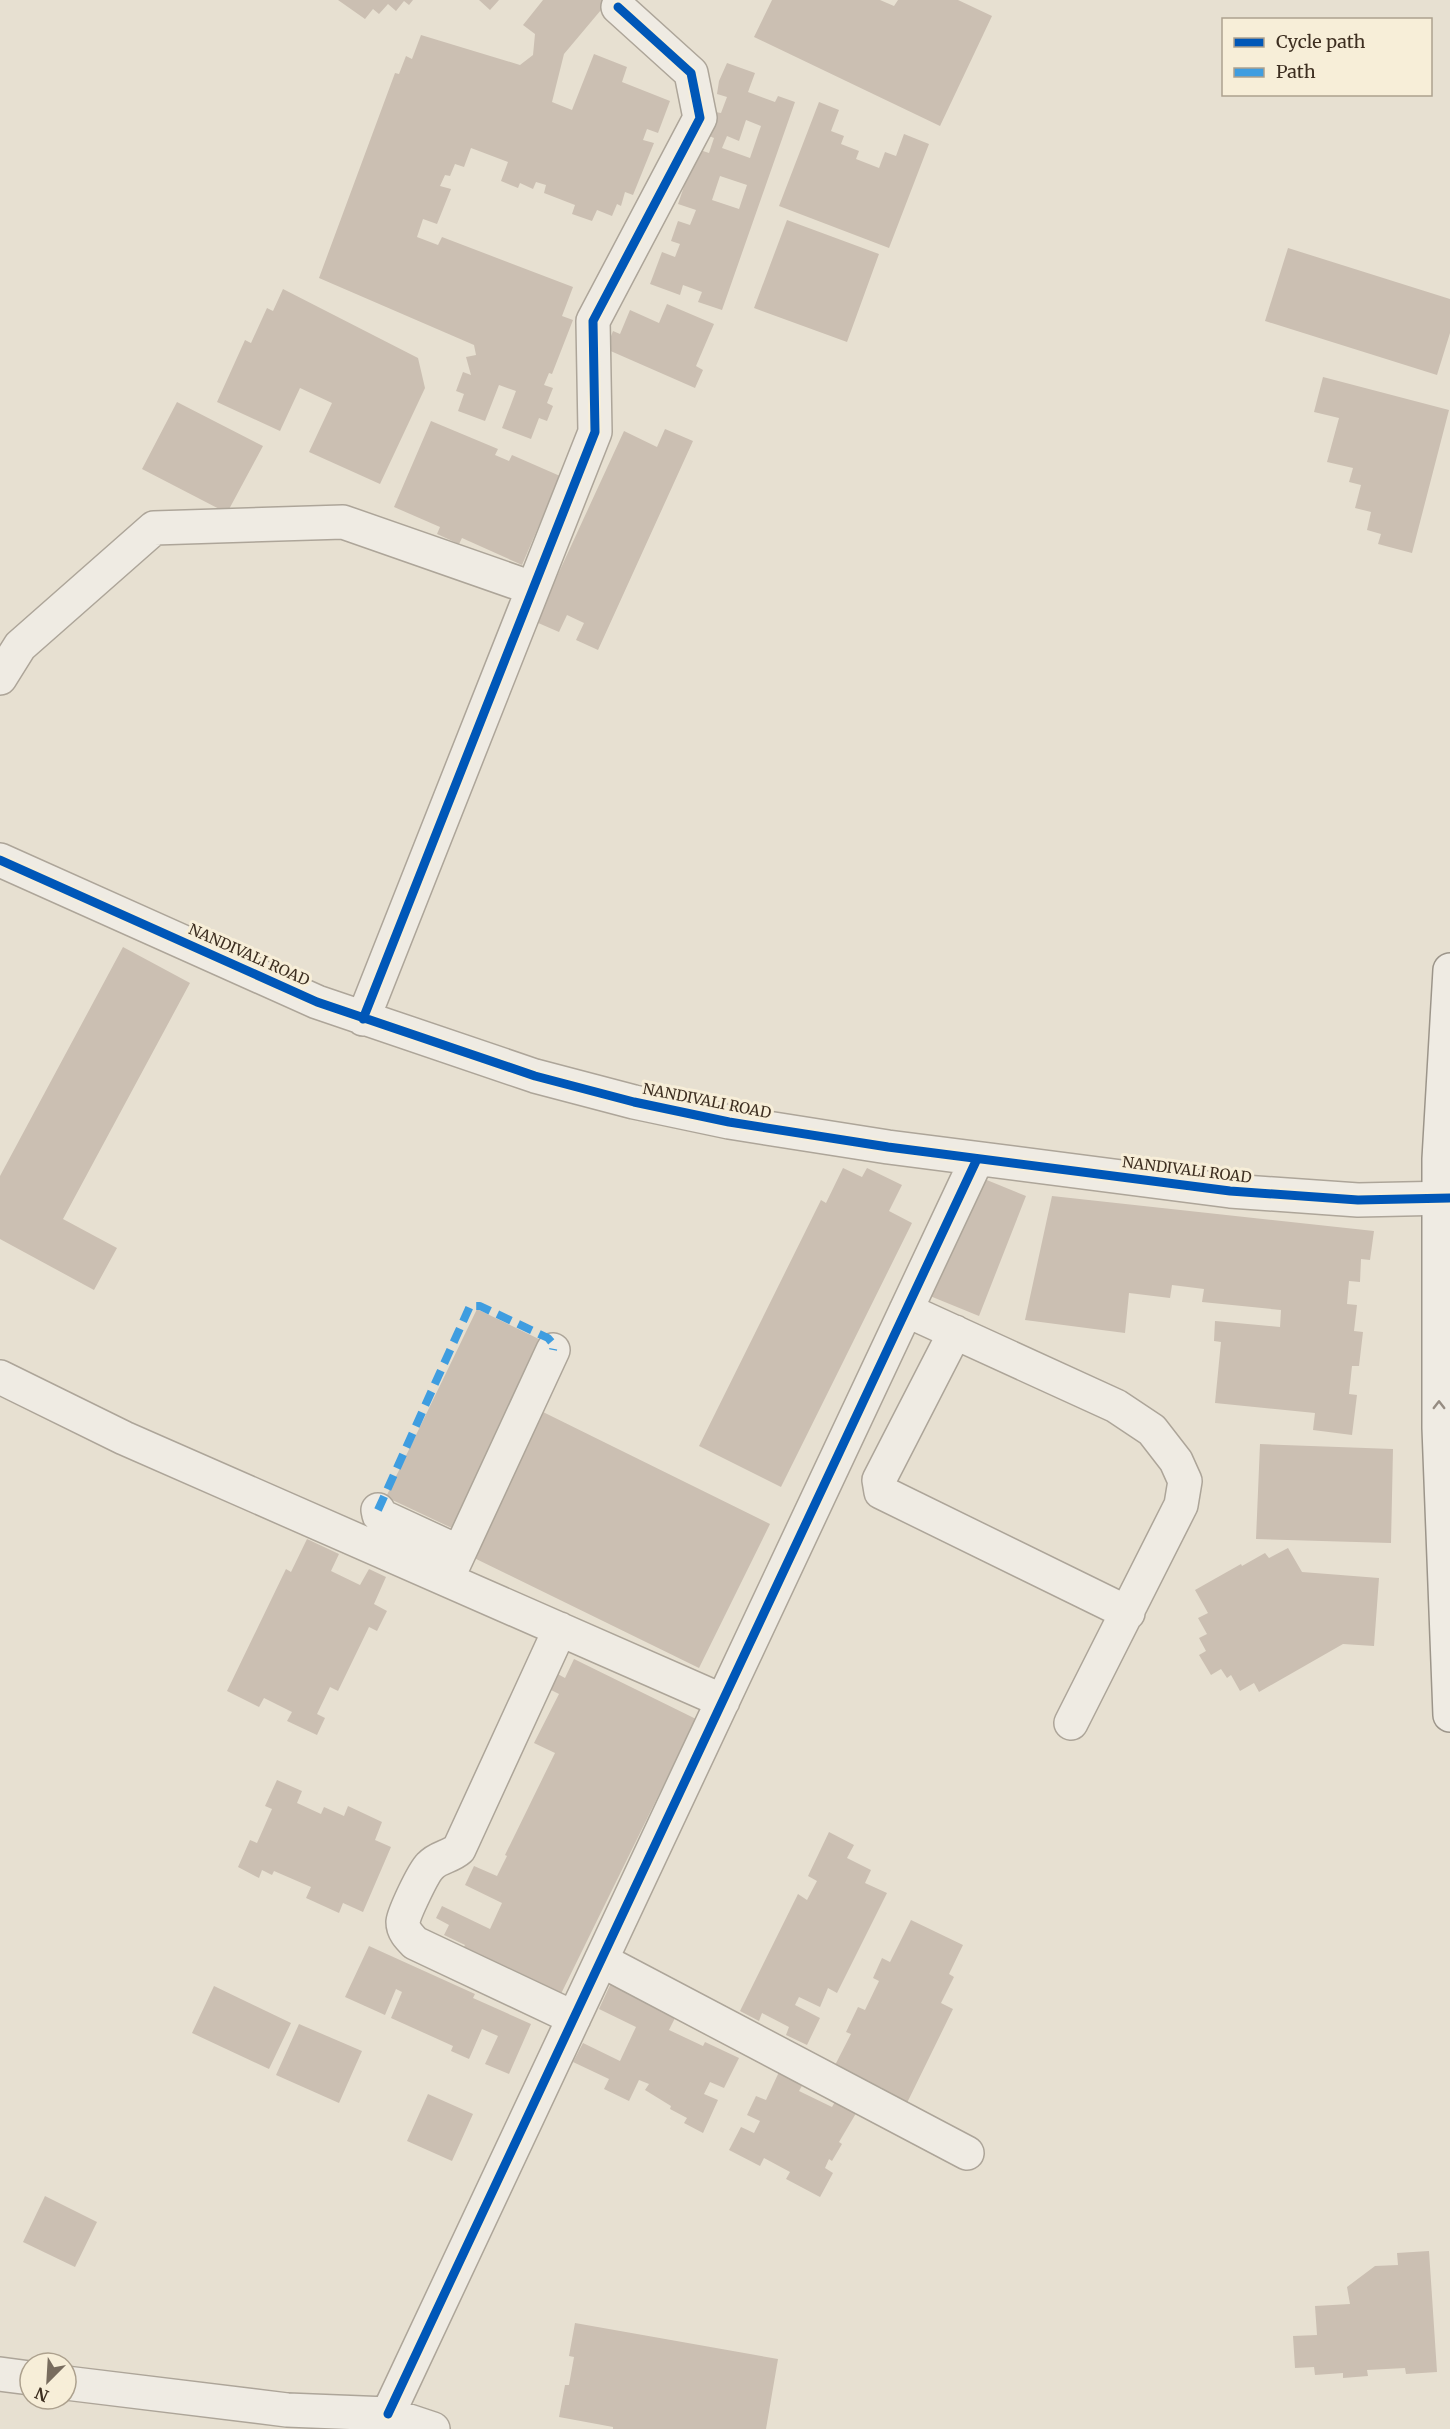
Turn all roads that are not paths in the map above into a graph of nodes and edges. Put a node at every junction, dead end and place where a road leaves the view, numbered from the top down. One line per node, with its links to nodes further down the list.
1 (618, 7): 2 (street)
2 (532, 588): 3 (street); 6 (street)
3 (0, 678)
4 (0, 860): 6 (street, NANDIVALI ROAD)
5 (1450, 970): 8 (street)
6 (363, 1019): 7 (street, NANDIVALI ROAD)
7 (977, 1159): 8 (street, NANDIVALI ROAD); 9 (street)
8 (1445, 1198): 18 (street, one-way to 8)
9 (906, 1310): 10 (street); 17 (street)
10 (955, 1332): 15 (street); 15 (street)
11 (553, 1350): 14 (street)
12 (0, 1377): 14 (street)
13 (378, 1510): 14 (street)
14 (453, 1566): 16 (street)
15 (1128, 1613): 19 (street)
16 (560, 1629): 17 (street); 21 (street)
17 (723, 1701): 20 (street)
18 (1450, 1715)
19 (1071, 1723)
20 (601, 1960): 21 (street); 22 (street)
21 (574, 2018): 26 (street)
22 (967, 2153)
23 (0, 2374): 24 (street)
24 (18, 2376)
25 (78, 2384): 26 (street)
26 (388, 2414): 27 (street)
27 (433, 2429)

